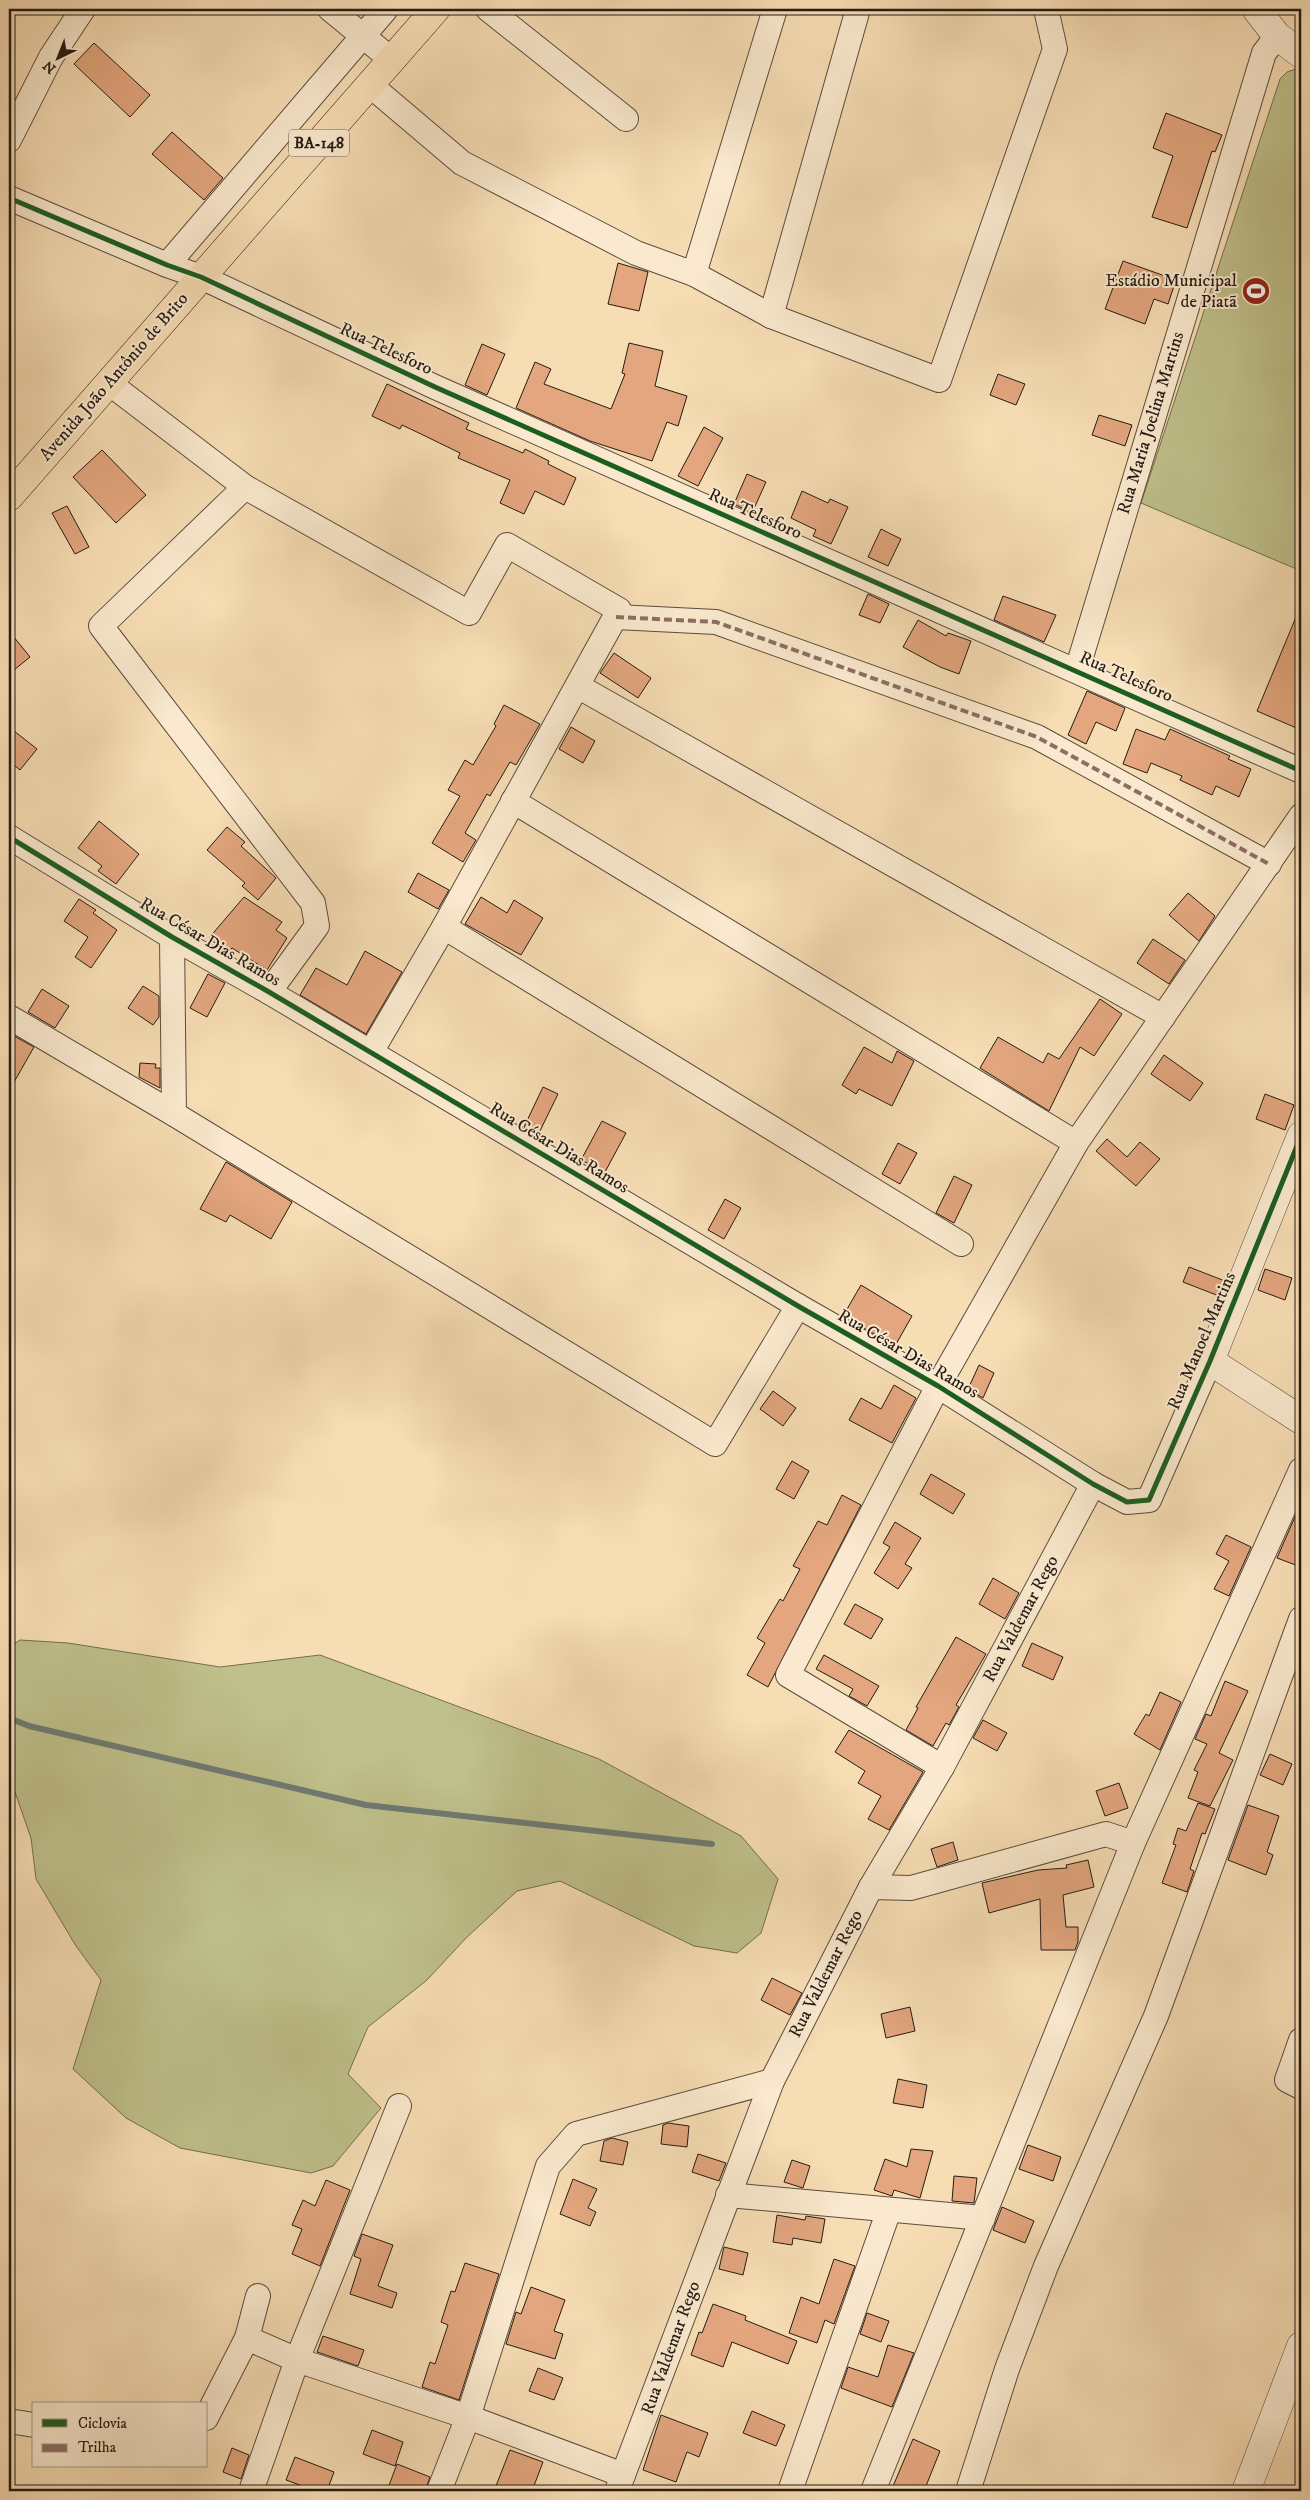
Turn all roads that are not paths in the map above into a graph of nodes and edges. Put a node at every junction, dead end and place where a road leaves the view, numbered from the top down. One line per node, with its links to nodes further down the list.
1 (82, 9): 16 (street)
2 (330, 9): 10 (street)
3 (386, 9): 10 (street)
4 (436, 9): 13 (main road, Avenida João Antônio de Brito / BA-148)
5 (488, 9): 15 (street)
6 (775, 9): 19 (street)
7 (858, 9): 21 (street)
8 (1046, 9): 21 (street)
9 (1256, 9): 11 (street)
10 (363, 36): 13 (street); 18 (street)
11 (1277, 36): 12 (street); 26 (street, Rua Maria Joelina Martins)
12 (1301, 54)
13 (392, 60): 14 (main road, Avenida João Antônio de Brito / BA-148)
14 (370, 85): 19 (street); 20 (main road, Avenida João Antônio de Brito / BA-148)
15 (626, 118)
16 (9, 140)
17 (9, 198): 18 (street, Rua Telesforo)
18 (167, 266): 20 (street, Rua Telesforo)
19 (694, 274): 21 (street)
20 (201, 277): 22 (main road, Avenida João Antônio de Brito / BA-148); 26 (street, Rua Telesforo)
21 (771, 316)
22 (108, 383): 23 (street); 24 (main road, Avenida João Antônio de Brito / BA-148)
23 (245, 487): 25 (street); 35 (street)
24 (9, 497)
25 (616, 616): 29 (street); 32 (street)
26 (1076, 670): 28 (street, Rua Telesforo)
27 (581, 688): 37 (street)
28 (1301, 771)
29 (514, 801): 33 (street); 41 (street)
30 (1301, 816): 32 (street)
31 (9, 837): 34 (street, Rua César Dias Ramos)
32 (1268, 864): 37 (street)
33 (444, 926): 38 (street); 42 (street)
34 (172, 937): 35 (street, Rua César Dias Ramos); 39 (street)
35 (269, 992): 38 (street, Rua César Dias Ramos)
36 (9, 1017): 39 (street)
37 (1163, 1017): 41 (street)
38 (371, 1052): 43 (street, Rua César Dias Ramos)
39 (174, 1114): 43 (street)
40 (1301, 1136): 44 (street, Rua Manoel Martins)
41 (1076, 1143): 45 (street)
42 (961, 1244)
43 (798, 1306): 45 (street, Rua César Dias Ramos)
44 (1210, 1361): 46 (street); 48 (street, Rua Manoel Martins)
45 (938, 1386): 48 (street, Rua César Dias Ramos); 50 (street)
46 (1301, 1420)
47 (1301, 1470): 51 (street)
48 (1094, 1484): 50 (street, Rua Valdemar Rego)
49 (1301, 1619): 74 (street)
50 (942, 1767): 52 (street, Rua Valdemar Rego)
51 (1133, 1843): 52 (street); 59 (street)
52 (871, 1887): 54 (street, Rua Valdemar Rego)
53 (1301, 2040): 55 (street)
54 (772, 2081): 57 (street, Rua Valdemar Rego); 66 (street)
55 (1301, 2087)
56 (399, 2106): 63 (street)
57 (728, 2195): 58 (street); 69 (street, Rua Valdemar Rego)
58 (889, 2210): 59 (street); 72 (street)
59 (983, 2218): 73 (street)
60 (258, 2296): 61 (street)
61 (247, 2338): 63 (street); 65 (street)
62 (1301, 2346): 64 (street)
63 (297, 2360): 66 (street); 70 (street)
64 (1296, 2380): 75 (street)
65 (208, 2414)
66 (468, 2417): 69 (street); 71 (street)
67 (9, 2421): 68 (street)
68 (32, 2425)
69 (620, 2483)
70 (251, 2491)
71 (439, 2491)
72 (790, 2491)
73 (873, 2491)
74 (968, 2491)
75 (1246, 2491)

